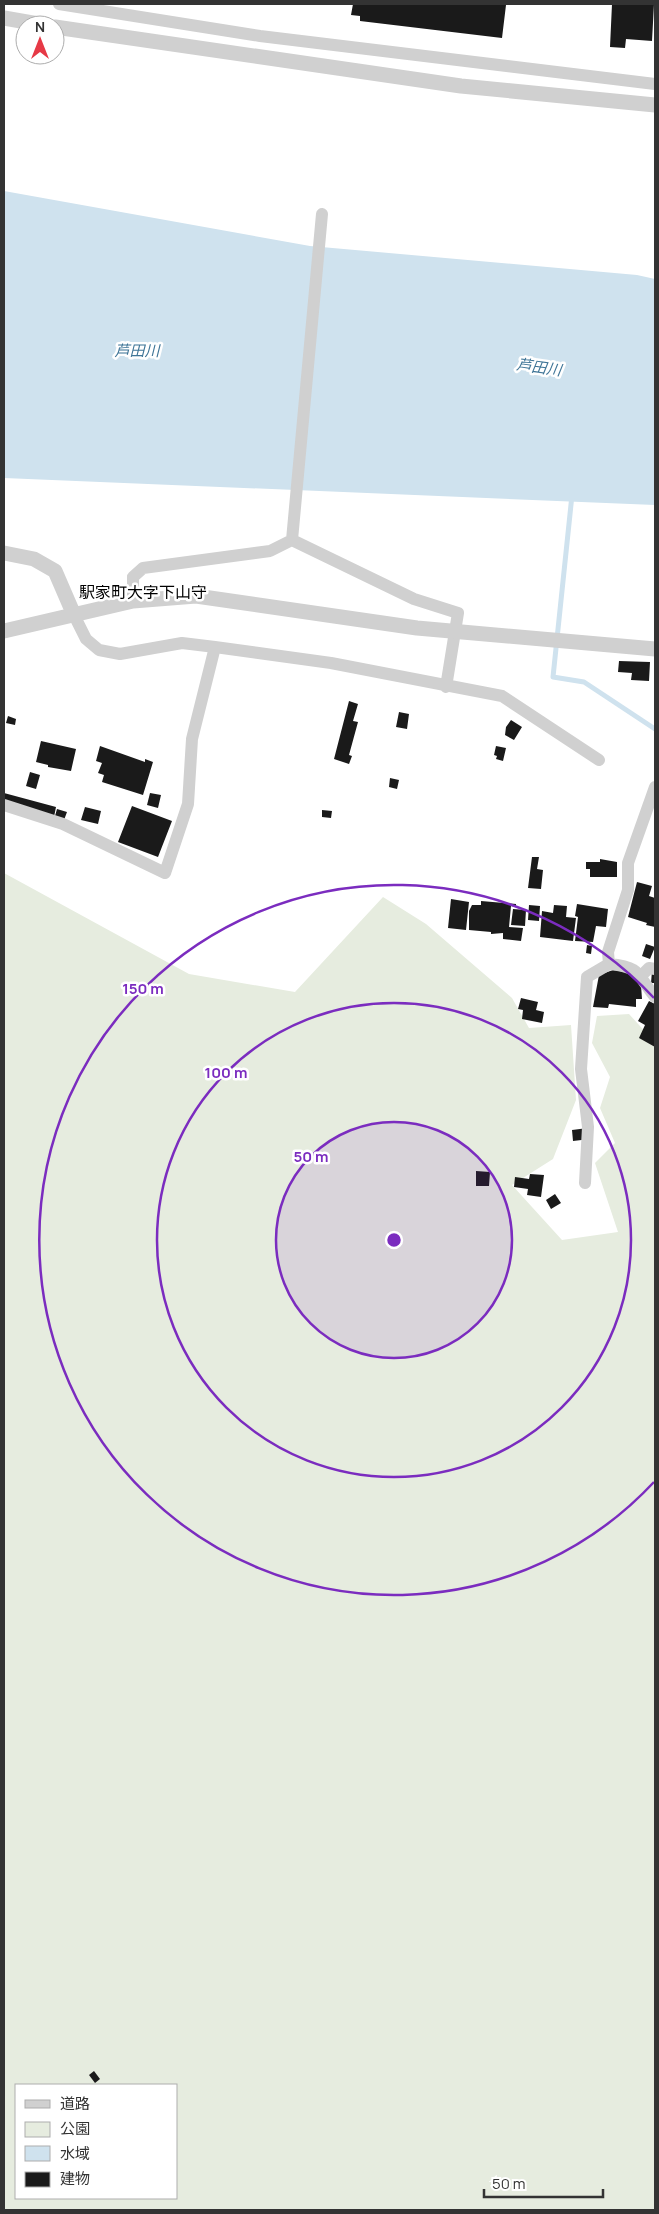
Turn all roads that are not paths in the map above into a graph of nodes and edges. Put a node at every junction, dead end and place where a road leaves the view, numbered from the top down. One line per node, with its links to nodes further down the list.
1 (59, 4): 3 (street)
2 (65, 28): 4 (street)
3 (655, 84)
4 (655, 105)
5 (322, 214): 6 (street)
6 (292, 540): 8 (street); 11 (street)
7 (4, 553): 9 (street)
8 (133, 601): 9 (street); 11 (street)
9 (74, 615): 10 (street); 12 (street)
10 (4, 632)
11 (454, 632): 13 (street); 14 (street)
12 (215, 646): 14 (street); 17 (street)
13 (655, 649)
14 (446, 686): 15 (street)
15 (599, 760)
16 (655, 787): 18 (street)
17 (4, 805)
18 (609, 964): 20 (street); 22 (street)
19 (655, 968): 20 (street)
20 (642, 975): 21 (street)
21 (655, 997)
22 (585, 1183)

